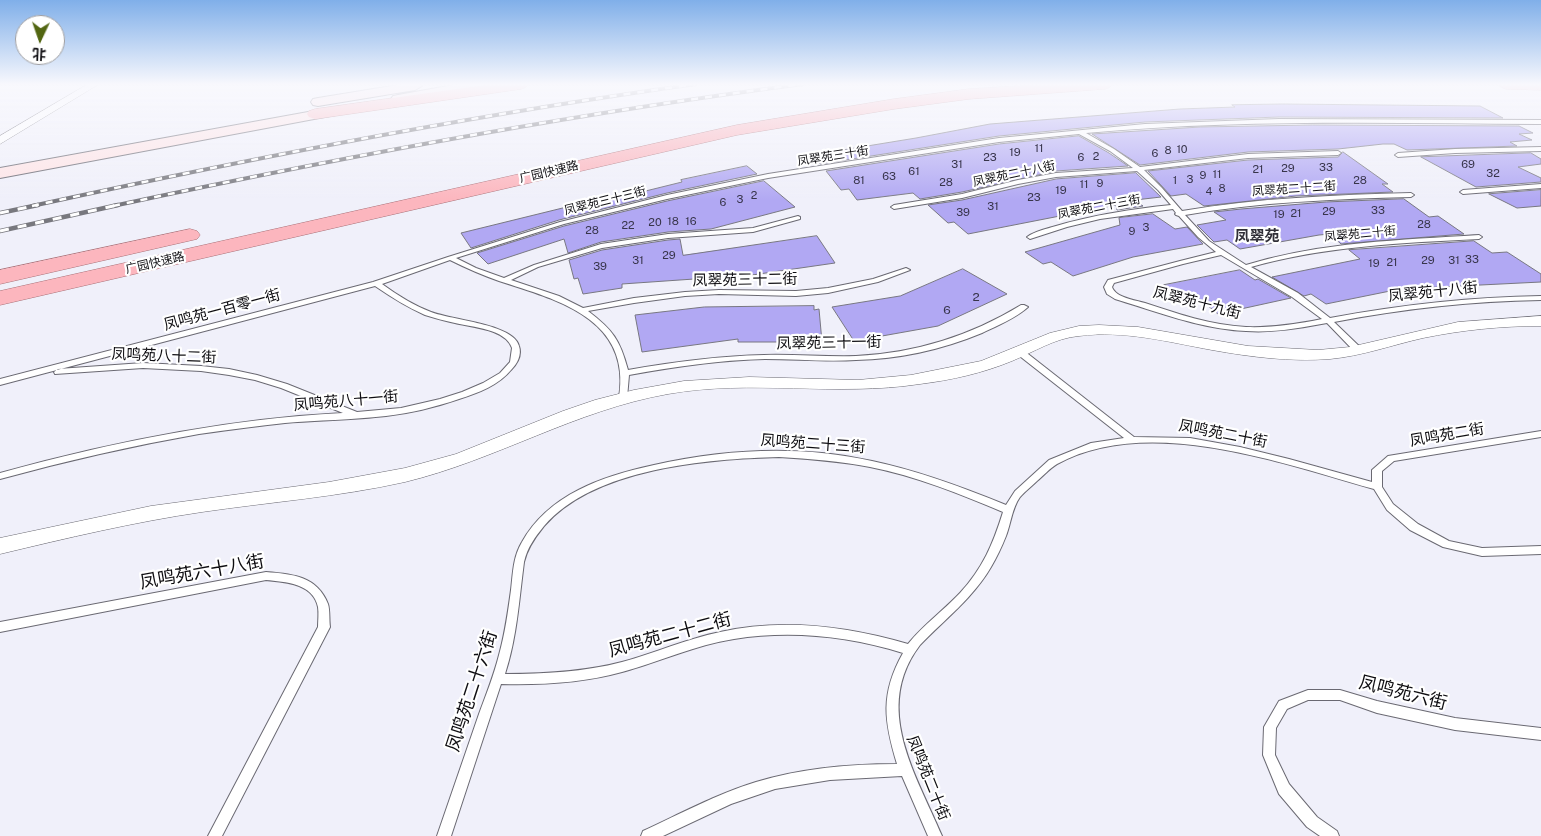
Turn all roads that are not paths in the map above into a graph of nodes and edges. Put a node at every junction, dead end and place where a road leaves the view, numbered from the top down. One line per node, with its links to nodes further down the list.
1 (30, 123): 9 (street)
2 (198, 123): 10 (main road)
3 (209, 123): 11 (main road)
4 (250, 123): 11 (main road)
5 (695, 123): 15 (highway, 广园快速路)
6 (779, 123): 36 (highway, 广园快速路)
7 (1198, 123): 8 (lane, 凤翠苑三十街)
8 (1079, 132): 16 (lane); 18 (lane, 凤翠苑三十街)
9 (0, 141)
10 (91, 141)
11 (153, 144): 17 (main road)
12 (1541, 149): 14 (lane)
13 (1338, 153): 16 (lane)
14 (1398, 155)
15 (534, 158)
16 (1139, 169): 22 (lane, 凤翠苑二十八街); 23 (lane)
17 (0, 173)
18 (768, 176): 30 (lane, 凤翠苑三十三街)
19 (1541, 186): 20 (lane)
20 (1463, 192)
21 (1411, 195): 24 (lane, 凤翠苑二十二街)
22 (894, 207)
23 (1174, 207): 24 (lane); 27 (lane, 凤翠苑二十三街)
24 (1178, 214): 29 (lane)
25 (798, 218): 34 (lane)
26 (208, 231): 33 (highway, 广园快速路)
27 (1030, 237)
28 (1480, 237): 31 (lane, 凤翠苑二十街)
29 (1222, 253): 31 (lane); 40 (lane, 凤翠苑十九街)
30 (450, 258): 34 (lane); 35 (lane, 凤鸣苑一百零一街)
31 (1245, 267): 40 (lane)
32 (906, 270): 39 (lane, 凤翠苑三十二街)
33 (0, 277)
34 (505, 280): 39 (lane)
35 (376, 284): 45 (lane, 凤鸣苑一百零一街); 48 (lane, 凤鸣苑八十一街)
36 (0, 298)
37 (1541, 298): 40 (lane, 凤翠苑十八街)
38 (1024, 307): 44 (lane, 凤翠苑三十一街)
39 (584, 310): 44 (lane)
40 (1329, 321): 42 (lane)
41 (1541, 322): 42 (street)
42 (1358, 350): 43 (street)
43 (1020, 352): 47 (street); 50 (lane)
44 (625, 372): 47 (lane)
45 (22, 376): 46 (lane, 凤鸣苑一百零一街); 48 (lane, 凤鸣苑八十二街)
46 (0, 382)
47 (623, 398): 55 (street)
48 (357, 416): 51 (lane, 凤鸣苑八十一街)
49 (1541, 434): 52 (lane, 凤鸣苑二街)
50 (1131, 439): 52 (lane, 凤鸣苑二十街); 53 (lane, 凤鸣苑二十街)
51 (0, 476)
52 (1377, 487): 56 (lane)
53 (1008, 510): 54 (lane, 凤鸣苑二十三街); 58 (lane, 凤鸣苑二十街)
54 (536, 529): 59 (lane, 凤鸣苑二十六街)
55 (0, 546)
56 (1541, 550)
57 (0, 627): 63 (lane, 凤鸣苑六十八街)
58 (910, 650): 59 (lane, 凤鸣苑二十二街); 61 (lane, 凤鸣苑二十街)
59 (497, 679): 62 (lane, 凤鸣苑二十六街)
60 (1541, 734): 66 (lane, 凤鸣苑六街)
61 (905, 770): 64 (lane); 65 (lane, 凤鸣苑二十街)
62 (447, 832)
63 (215, 836)
64 (648, 836)
65 (935, 836)
66 (1332, 836)

